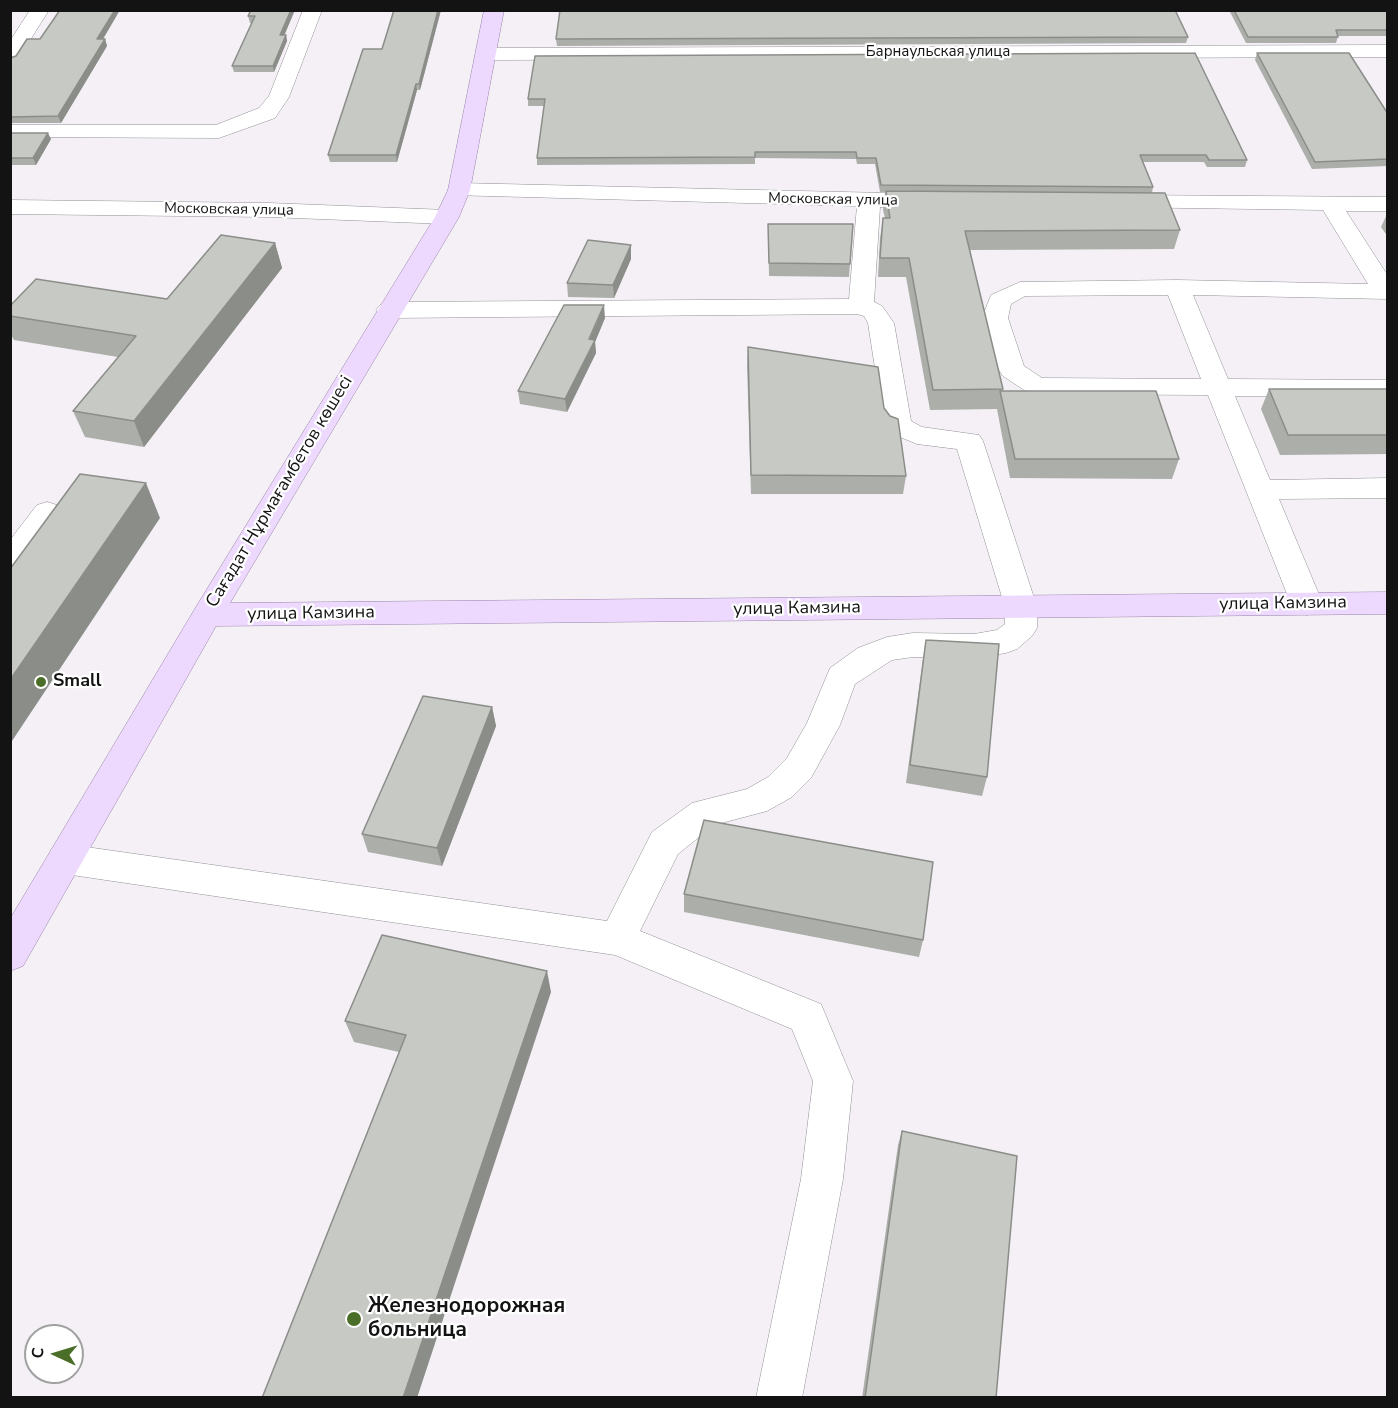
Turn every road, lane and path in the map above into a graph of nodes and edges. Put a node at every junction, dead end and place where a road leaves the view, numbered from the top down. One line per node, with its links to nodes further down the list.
1 (40, 10): 6 (street)
2 (313, 10): 7 (street)
3 (494, 10): 5 (main road, Сағадат Нұрмағамбетов көшесі)
4 (1388, 51): 5 (street, Барнаульская улица)
5 (488, 54): 8 (main road, Сағадат Нұрмағамбетов көшесі)
6 (10, 57)
7 (10, 131)
8 (459, 190): 9 (street, Московская улица); 15 (main road, Сағадат Нұрмағамбетов көшесі)
9 (869, 201): 10 (street, Московская улица); 18 (street)
10 (952, 201)
11 (1105, 201): 12 (street)
12 (1329, 202): 13 (street); 17 (street)
13 (1388, 204)
14 (10, 207): 15 (street, Московская улица)
15 (447, 217): 19 (main road, Сағадат Нұрмағамбетов көшесі)
16 (1177, 287): 17 (street); 20 (street); 20 (street)
17 (1386, 295)
18 (861, 306): 19 (street); 28 (street)
19 (389, 310): 29 (main road, Сағадат Нұрмағамбетов көшесі)
20 (1218, 385): 21 (street); 23 (street)
21 (1388, 388)
22 (1388, 488): 23 (street)
23 (1261, 490): 27 (street)
24 (47, 512): 25 (street)
25 (10, 562)
26 (1388, 603): 27 (main road, улица Камзина)
27 (1307, 604): 28 (main road, улица Камзина)
28 (1021, 607): 29 (main road, улица Камзина); 31 (street)
29 (207, 615): 30 (main road, Сағадат Нұрмағамбетов көшесі)
30 (65, 859): 31 (street); 32 (main road, Сағадат Нұрмағамбетов көшесі)
31 (617, 939): 33 (street)
32 (10, 954)
33 (779, 1398)

